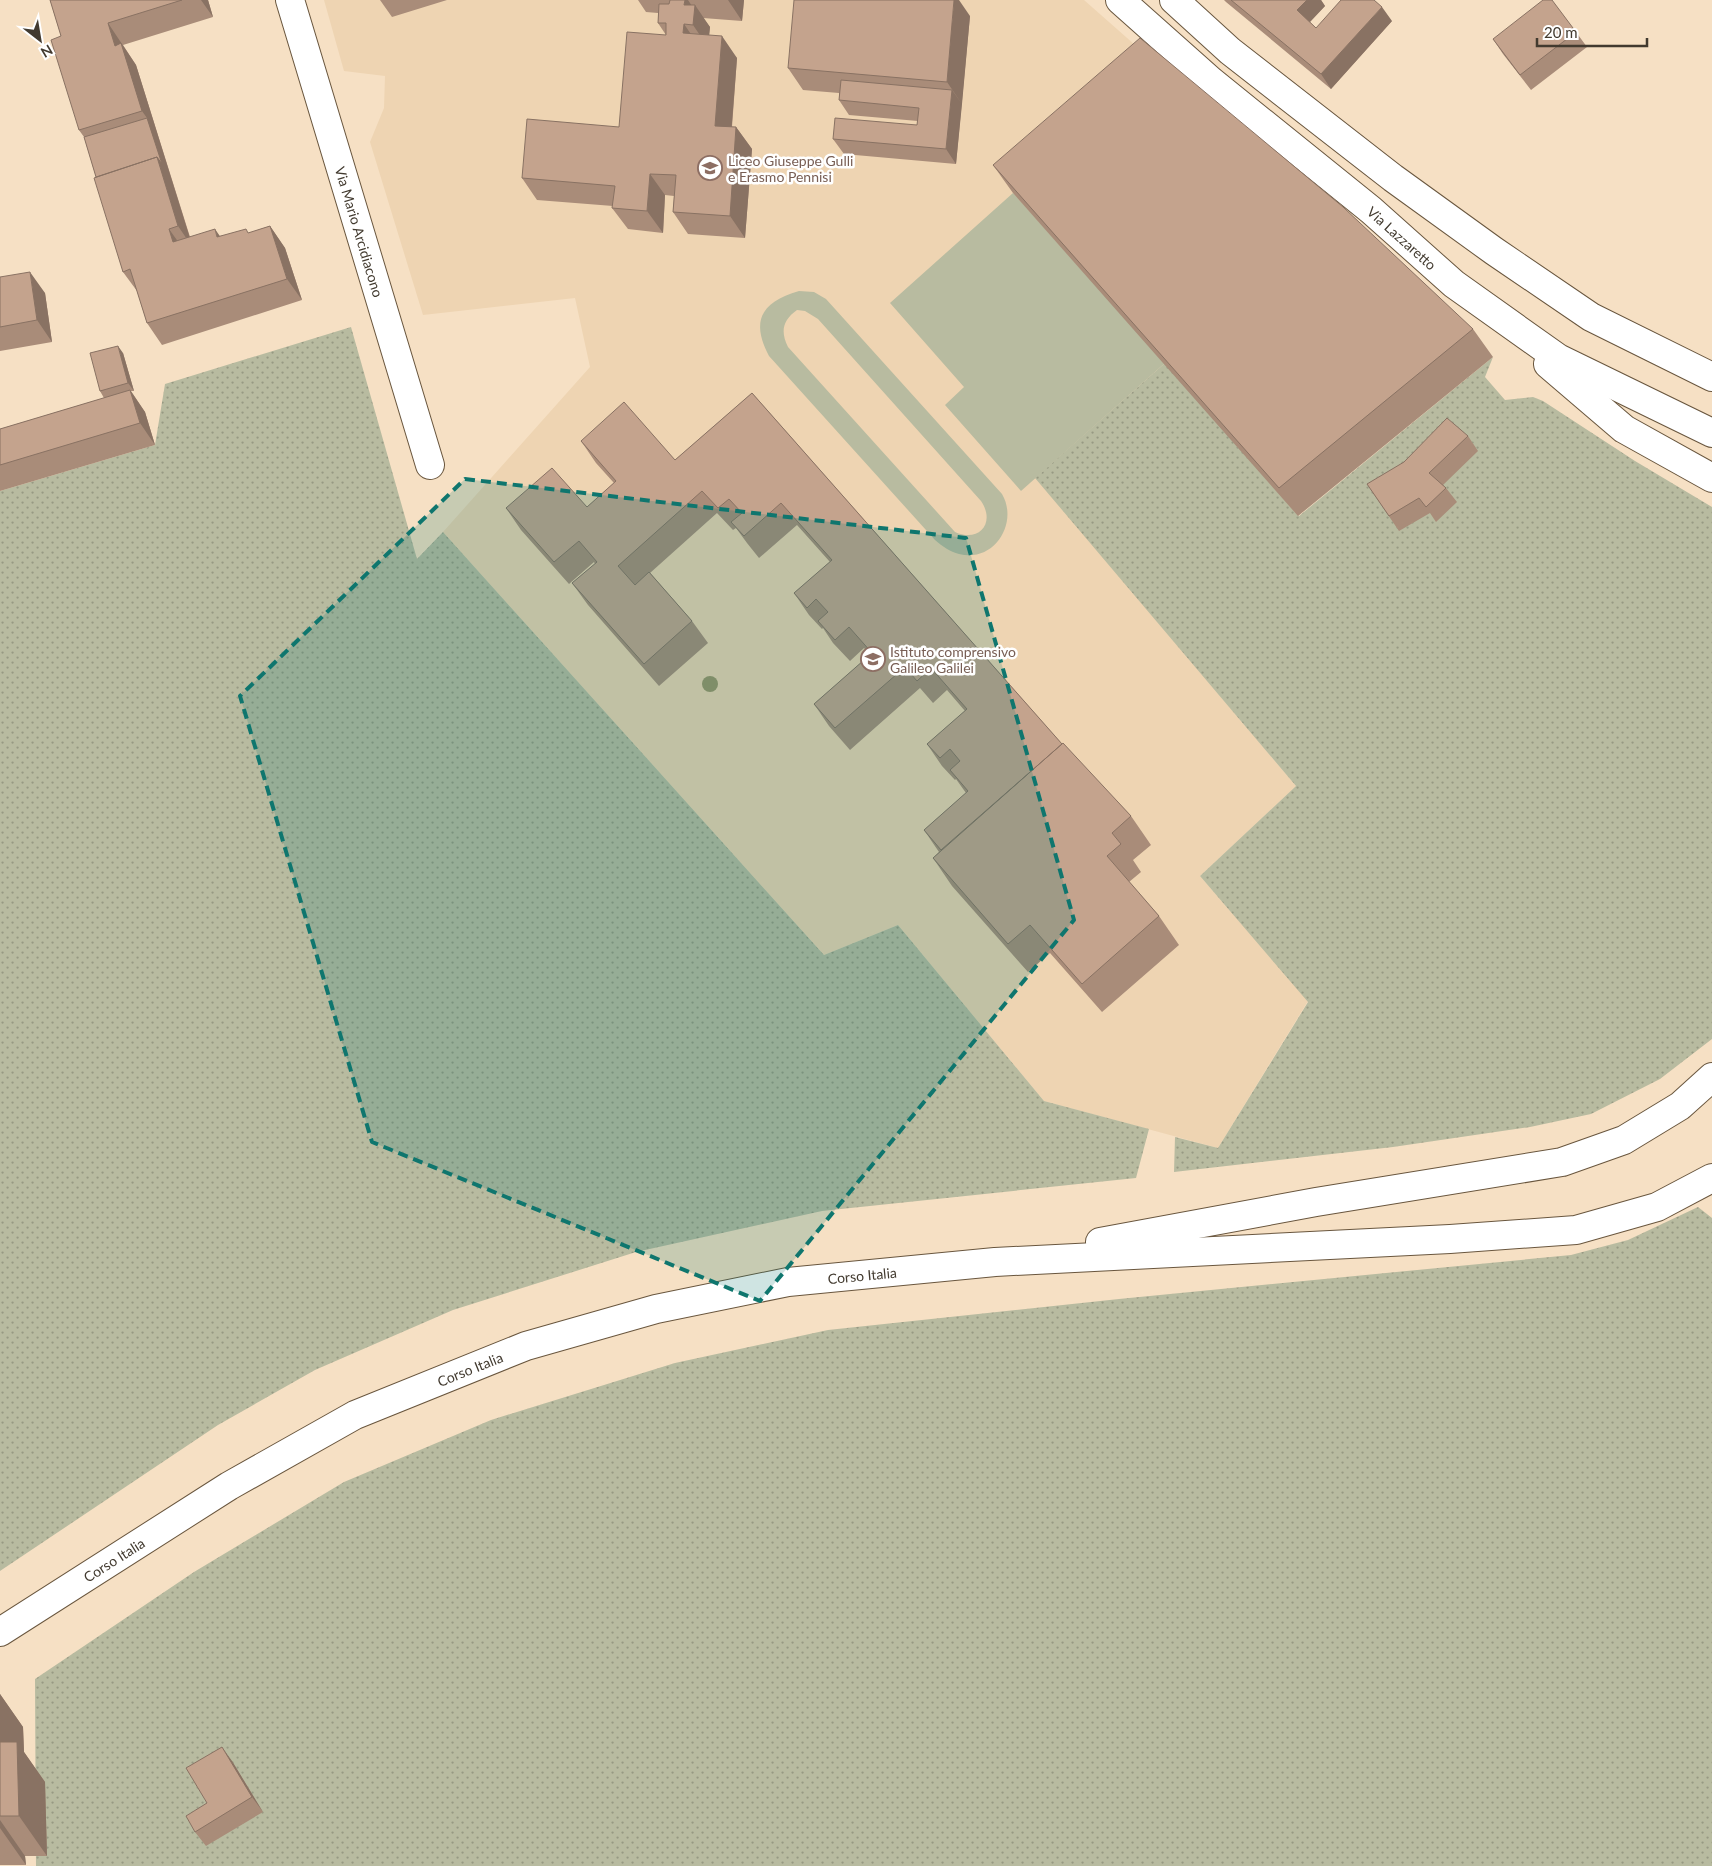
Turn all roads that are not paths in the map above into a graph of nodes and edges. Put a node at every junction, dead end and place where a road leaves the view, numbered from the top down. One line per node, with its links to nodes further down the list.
1 (290, 0): 7 (street, Via Mario Arcidiacono)
2 (1120, 0): 4 (street, Via Lazzaretto)
3 (1174, 0): 5 (street)
4 (1454, 284): 6 (street, Via Lazzaretto); 8 (street)
5 (1712, 377)
6 (1712, 434)
7 (430, 464)
8 (1712, 478)
9 (1712, 1077): 11 (street)
10 (1712, 1178): 11 (street)
11 (996, 1262): 12 (street, Corso Italia)
12 (0, 1632)

